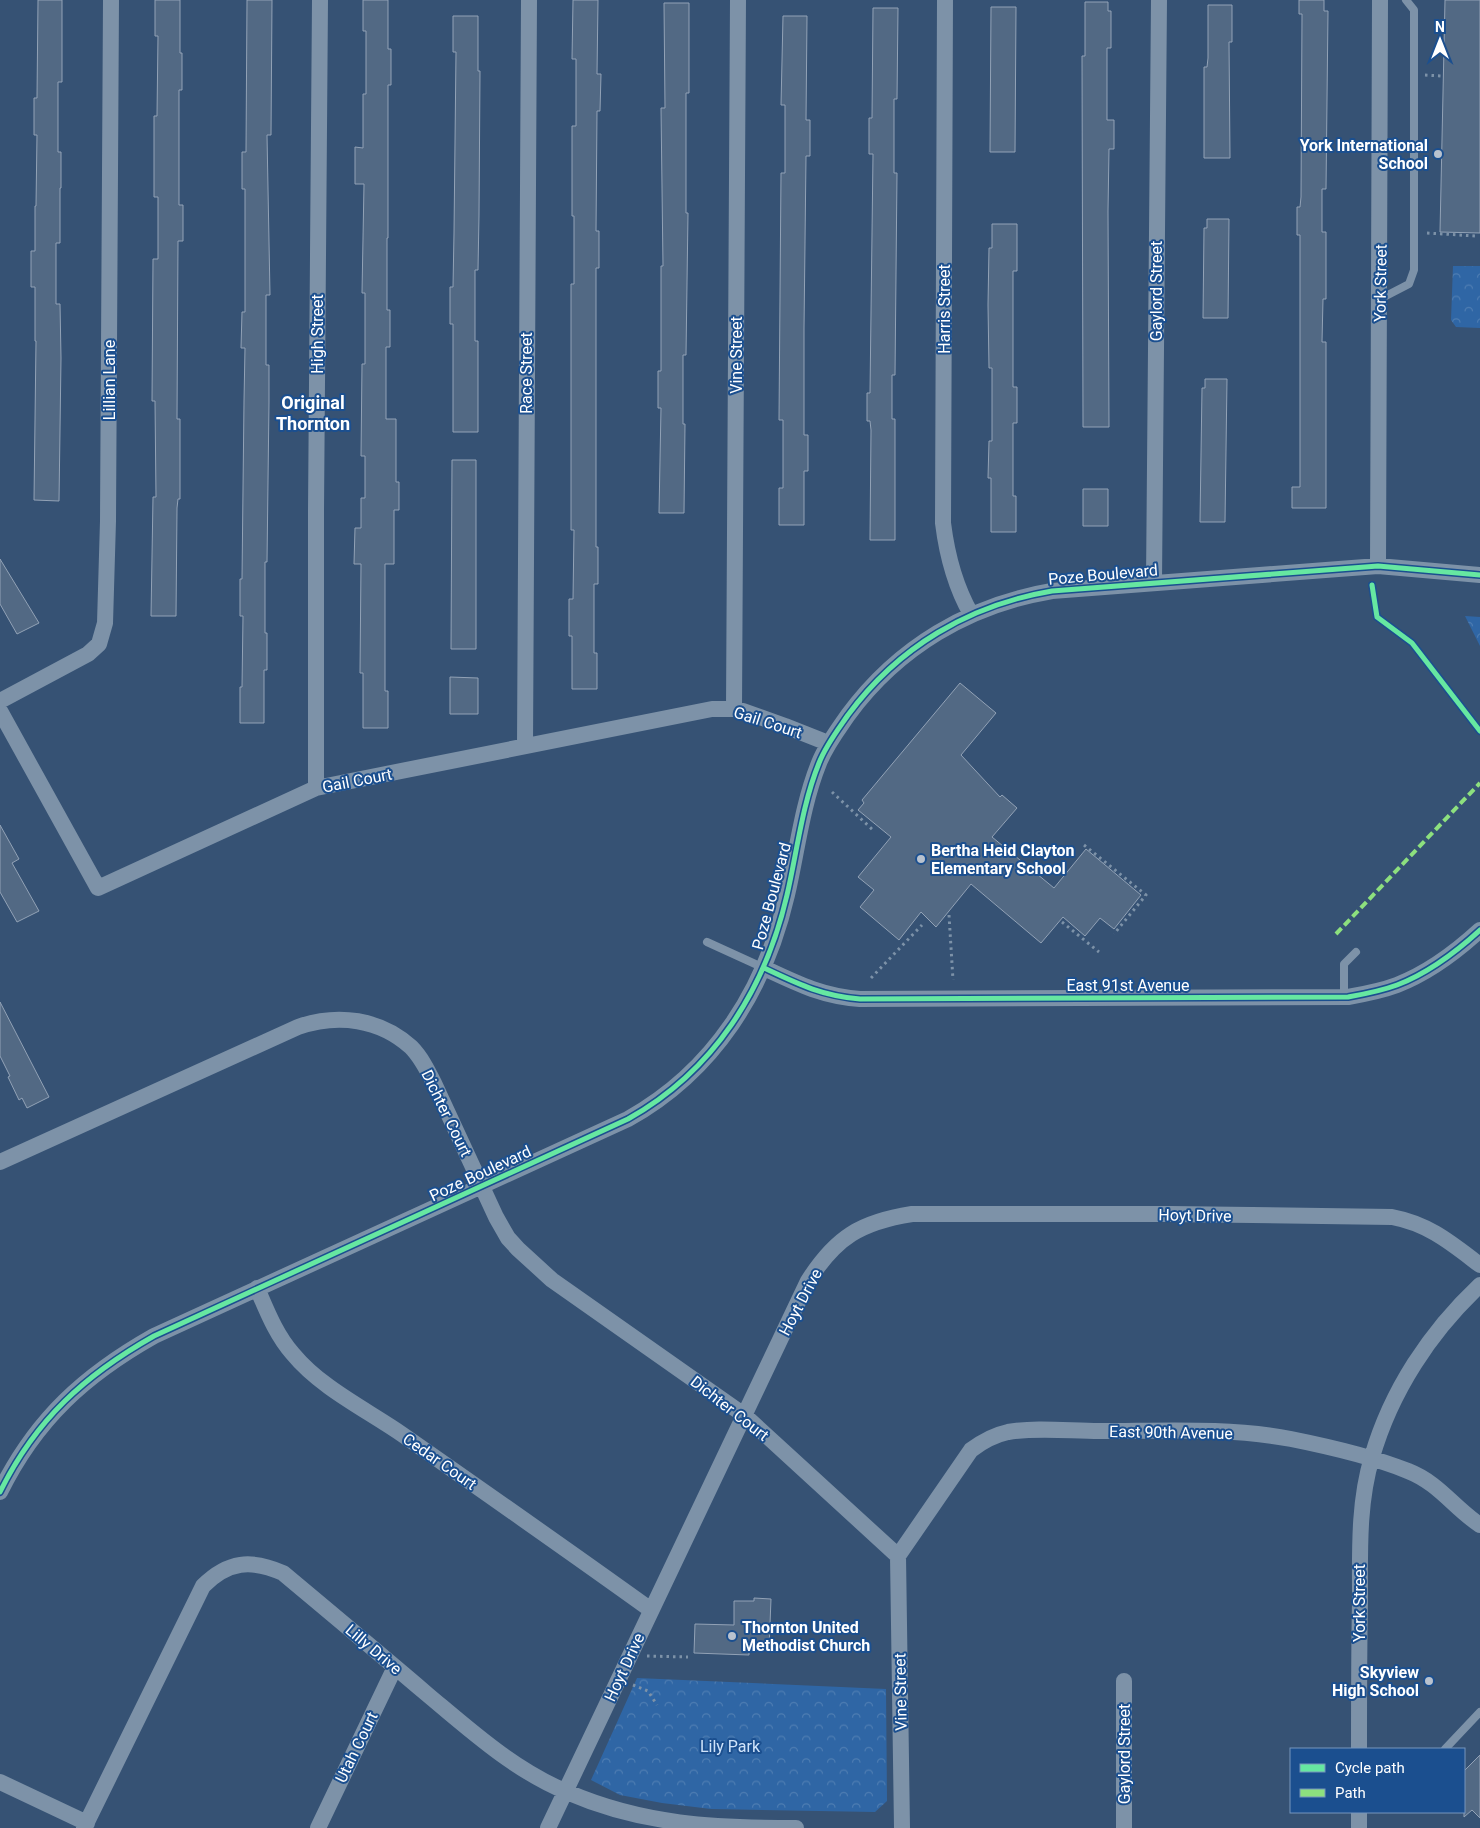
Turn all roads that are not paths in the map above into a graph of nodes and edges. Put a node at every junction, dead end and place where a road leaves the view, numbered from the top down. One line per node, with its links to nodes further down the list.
1 (111, 0): 14 (street, Lillian Lane)
2 (320, 0): 19 (street, High Street)
3 (529, 0): 18 (street, Race Street)
4 (738, 0): 15 (street, Vine Street)
5 (945, 0): 13 (street, Harris Street)
6 (1159, 0): 12 (street, Gaylord Street)
7 (1380, 0): 9 (street, York Street)
8 (1406, 0): 9 (lane)
9 (1380, 299): 10 (street, York Street)
10 (1378, 566): 11 (street, Poze Boulevard); 12 (street, Poze Boulevard)
11 (1480, 575)
12 (1154, 582): 13 (street, Poze Boulevard)
13 (971, 614): 17 (street, Poze Boulevard)
14 (0, 701)
15 (734, 709): 17 (street, Gail Court); 18 (street, Gail Court)
16 (0, 711): 19 (street, Gail Court)
17 (828, 744): 23 (street, Poze Boulevard)
18 (525, 746): 19 (street, Gail Court)
19 (316, 788)
20 (1480, 930): 24 (street, East 91st Avenue)
21 (707, 942): 23 (lane)
22 (1356, 952): 24 (lane)
23 (764, 968): 24 (street, East 91st Avenue); 26 (street, Poze Boulevard)
24 (1344, 997)
25 (1, 1158): 26 (street, Dichter Court)
26 (482, 1186): 29 (street, Poze Boulevard); 30 (street, Dichter Court)
27 (1480, 1264): 30 (street, Hoyt Drive)
28 (1480, 1286): 31 (street, York Street)
29 (257, 1288): 32 (street, Poze Boulevard); 35 (street, Cedar Court)
30 (744, 1415): 34 (street, Dichter Court); 35 (street, Hoyt Drive)
31 (1371, 1458): 33 (street, East 90th Avenue); 34 (street, East 90th Avenue); 39 (street, York Street)
32 (0, 1492)
33 (1480, 1525)
34 (898, 1556): 49 (street, Vine Street)
35 (651, 1610): 42 (street, Hoyt Drive)
36 (395, 1667): 42 (street, Lilly Drive); 44 (street, Lilly Drive); 45 (street, Utah Court)
37 (1124, 1681): 50 (street, Gaylord Street)
38 (1480, 1712): 40 (lane)
39 (1359, 1748)
40 (1446, 1748)
41 (0, 1782): 44 (street)
42 (565, 1792): 46 (street, Hoyt Drive); 47 (street, Lilly Drive)
43 (1359, 1813): 51 (street)
44 (85, 1826)
45 (318, 1828)
46 (548, 1828)
47 (756, 1828): 48 (street, Lilly Drive)
48 (796, 1828)
49 (902, 1828)
50 (1124, 1828)
51 (1359, 1828)

